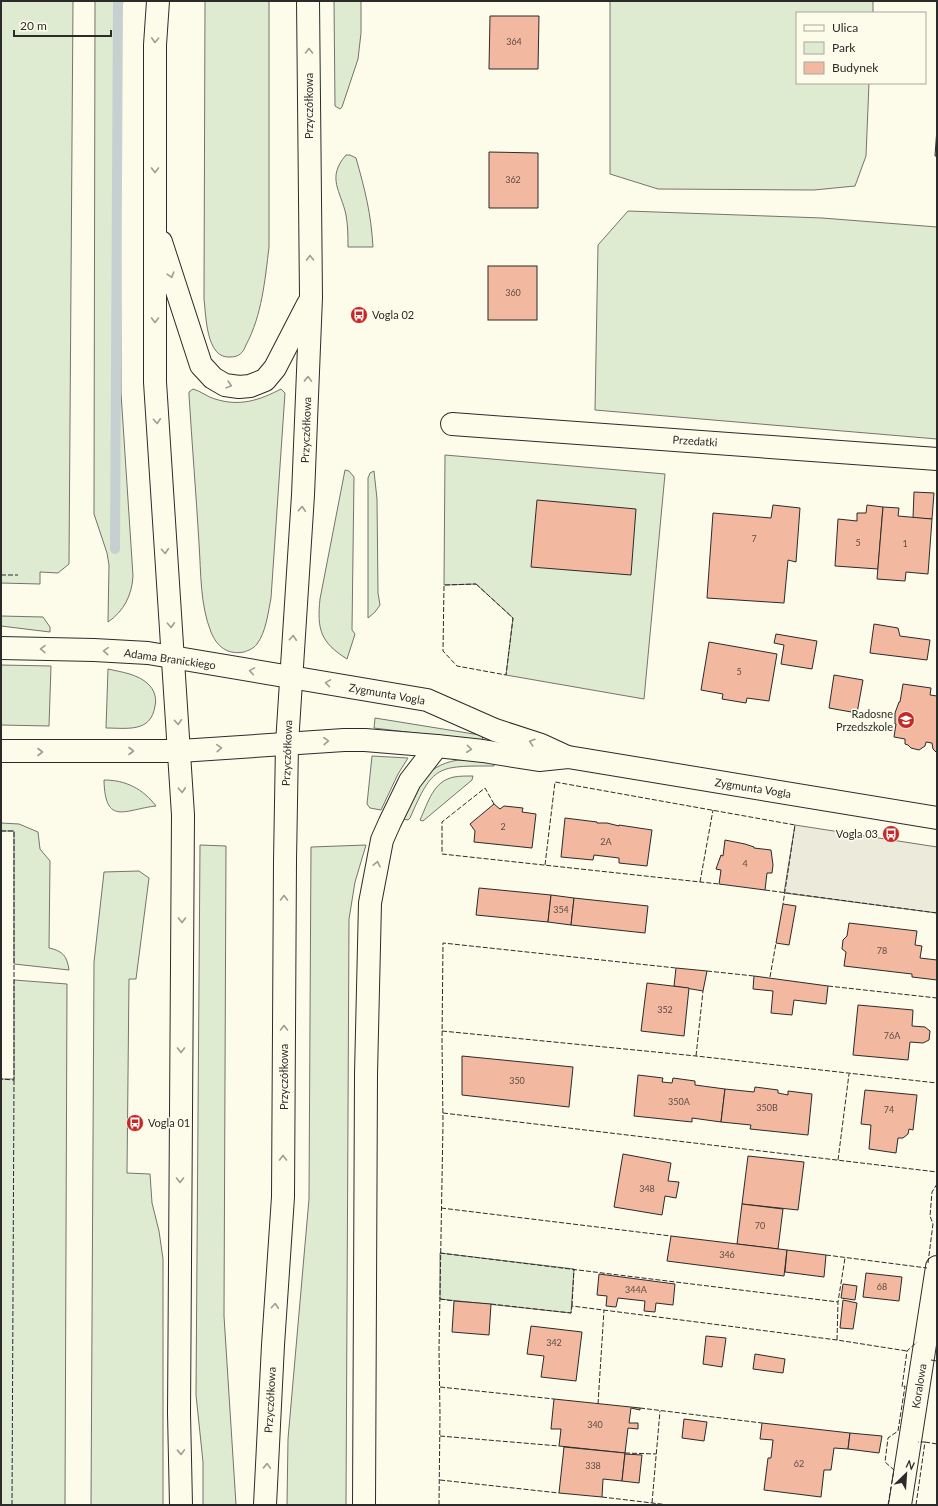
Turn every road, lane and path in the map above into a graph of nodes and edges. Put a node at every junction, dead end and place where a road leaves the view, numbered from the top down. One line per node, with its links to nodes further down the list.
1 (158, 1): 3 (main road, one-way to 3)
2 (308, 1): 4 (main road, Przyczółkowa, one-way to 2)
3 (155, 224): 4 (main road, one-way to 4); 8 (main road, one-way to 8)
4 (311, 297): 9 (main road, Przyczółkowa, one-way to 4)
5 (452, 424): 6 (main road, Przedatki)
6 (937, 459)
7 (1, 648): 8 (main road, Adama Branickiego, one-way to 7)
8 (173, 658): 9 (main road, Adama Branickiego, one-way to 8); 13 (main road, one-way to 13)
9 (290, 677): 10 (main road, Przyczółkowa); 14 (main road, Zygmunta Vogla, one-way to 9)
10 (287, 744): 11 (main road, Zygmunta Vogla, one-way to 11); 13 (main road, one-way to 10); 18 (main road, Przyczółkowa, one-way to 10)
11 (437, 746): 14 (main road, Zygmunta Vogla, one-way to 14); 19 (main road, one-way to 11)
12 (1, 751): 13 (main road, one-way to 13)
13 (180, 751): 17 (main road, one-way to 17)
14 (568, 757): 15 (main road, Zygmunta Vogla)
15 (937, 818)
16 (937, 1267): 20 (main road, Koralowa)
17 (182, 1505)
18 (265, 1505)
19 (364, 1505)
20 (900, 1505)

